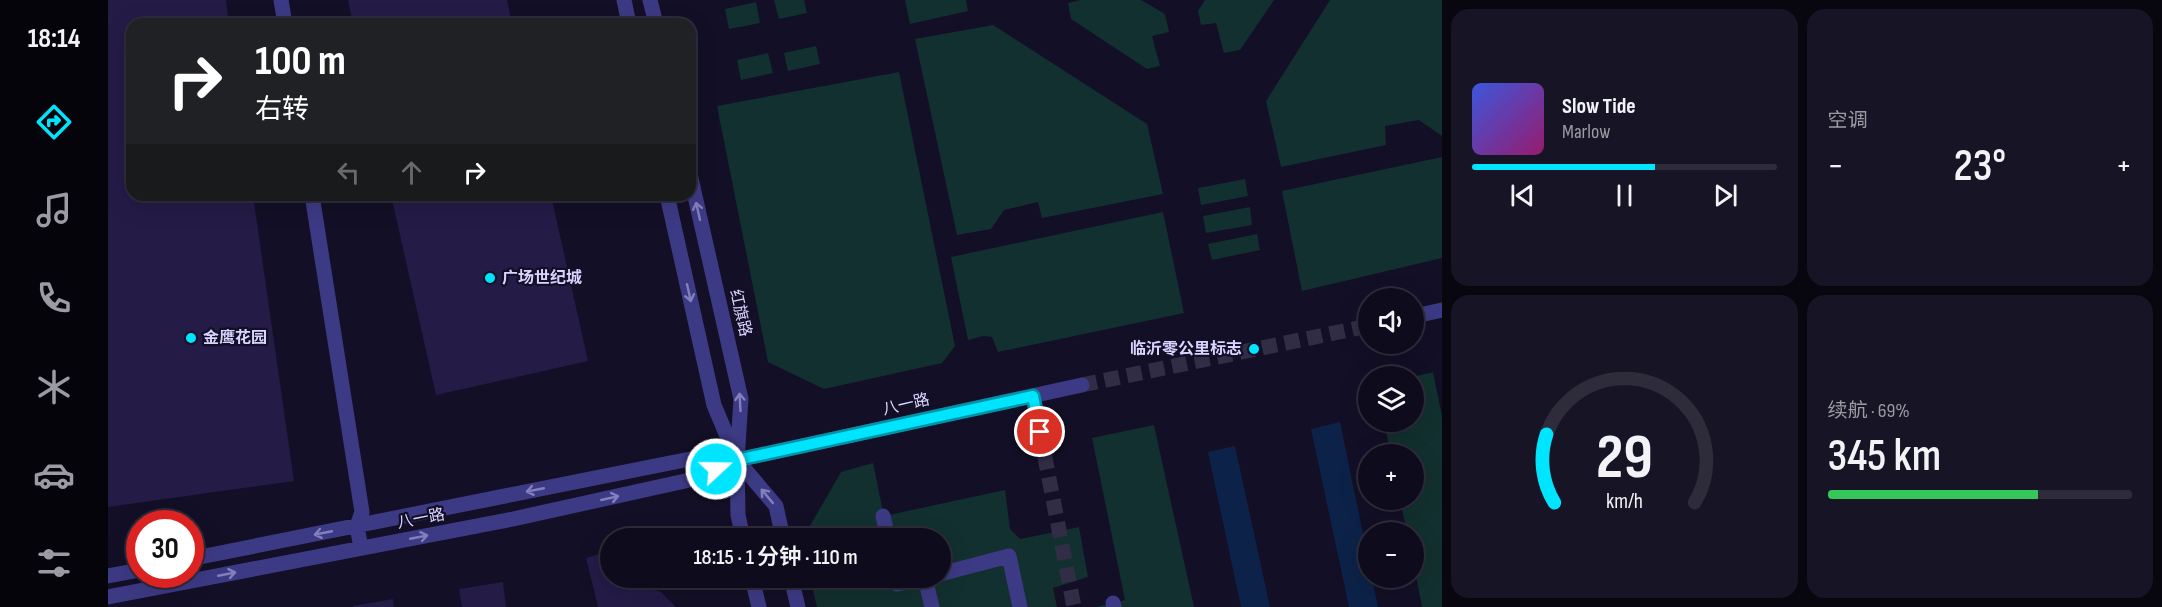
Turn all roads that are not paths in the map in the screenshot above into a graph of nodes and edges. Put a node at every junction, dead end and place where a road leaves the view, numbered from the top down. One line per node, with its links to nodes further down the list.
1 (281, 0): 4 (street)
2 (624, 0): 5 (street)
3 (651, 0): 6 (street)
4 (284, 18)
5 (628, 18)
6 (655, 18)
7 (696, 200): 15 (street, 红旗路, one-way to 7)
8 (313, 201): 17 (street)
9 (668, 201): 15 (street, 红旗路, one-way to 15)
10 (1442, 310): 11 (street)
11 (1424, 315)
12 (1082, 385): 13 (street, 八一路)
13 (1033, 396): 14 (street); 15 (street, 八一路)
14 (1040, 432)
15 (737, 460): 17 (street, 八一路, one-way to 17); 18 (street, 红旗路); 19 (street, 红旗路, one-way to 15); 21 (street, 八一路, one-way to 15)
16 (883, 516): 20 (street)
17 (357, 526): 21 (street); 22 (street, 八一路, one-way to 22)
18 (741, 528)
19 (781, 528)
20 (886, 528)
21 (361, 548): 29 (street, 八一路, one-way to 21)
22 (204, 556)
23 (951, 571): 33 (street)
24 (126, 573): 25 (street)
25 (108, 576)
26 (754, 588): 30 (street)
27 (793, 588): 31 (street)
28 (927, 588): 32 (street)
29 (108, 597)
30 (759, 607)
31 (798, 607)
32 (932, 607)
33 (1020, 607)

